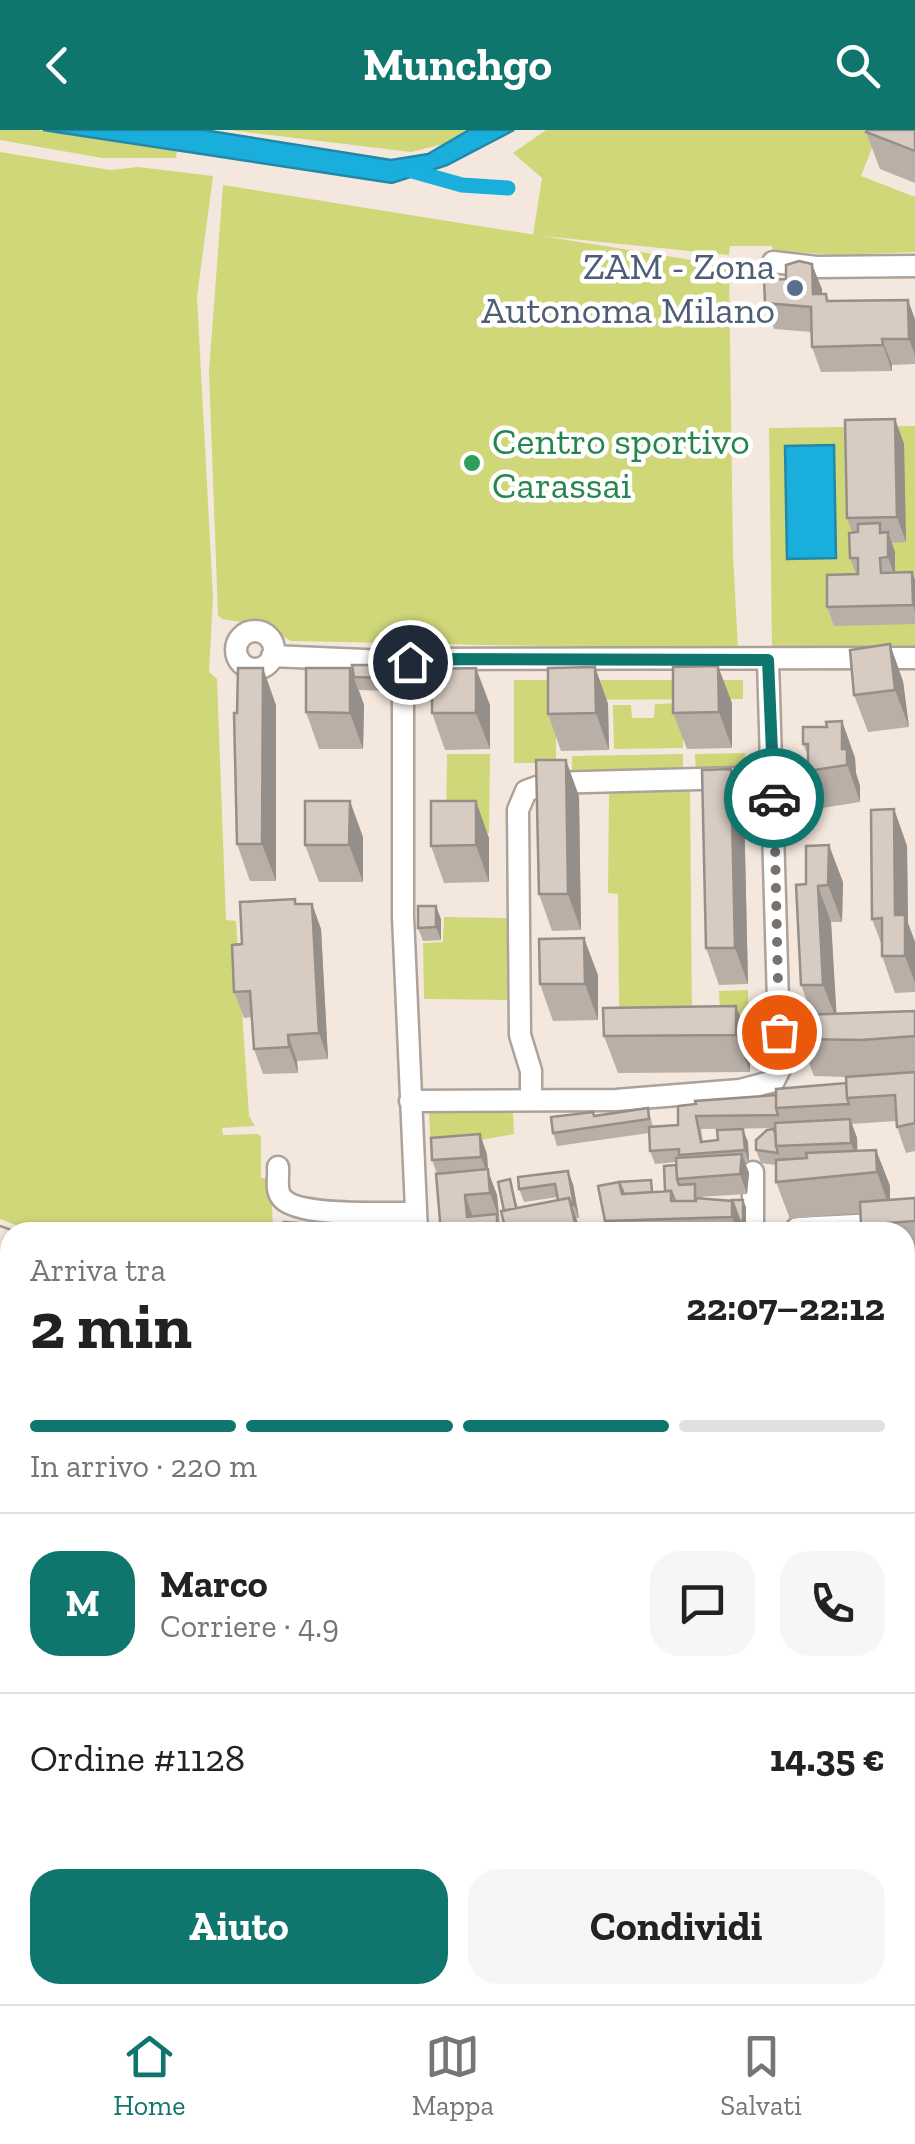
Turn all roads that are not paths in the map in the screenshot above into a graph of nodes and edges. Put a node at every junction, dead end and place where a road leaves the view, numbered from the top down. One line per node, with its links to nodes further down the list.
1 (773, 262): 2 (street)
2 (915, 266)
3 (272, 656): 6 (street)
4 (915, 658): 5 (street)
5 (768, 660): 6 (street); 7 (street)
6 (410, 662): 9 (street)
7 (774, 777): 8 (street); 8 (street)
8 (531, 1099): 9 (street)
9 (410, 1100): 12 (street)
10 (278, 1168): 12 (street)
11 (753, 1172): 13 (street)
12 (416, 1222)
13 (753, 1222)

